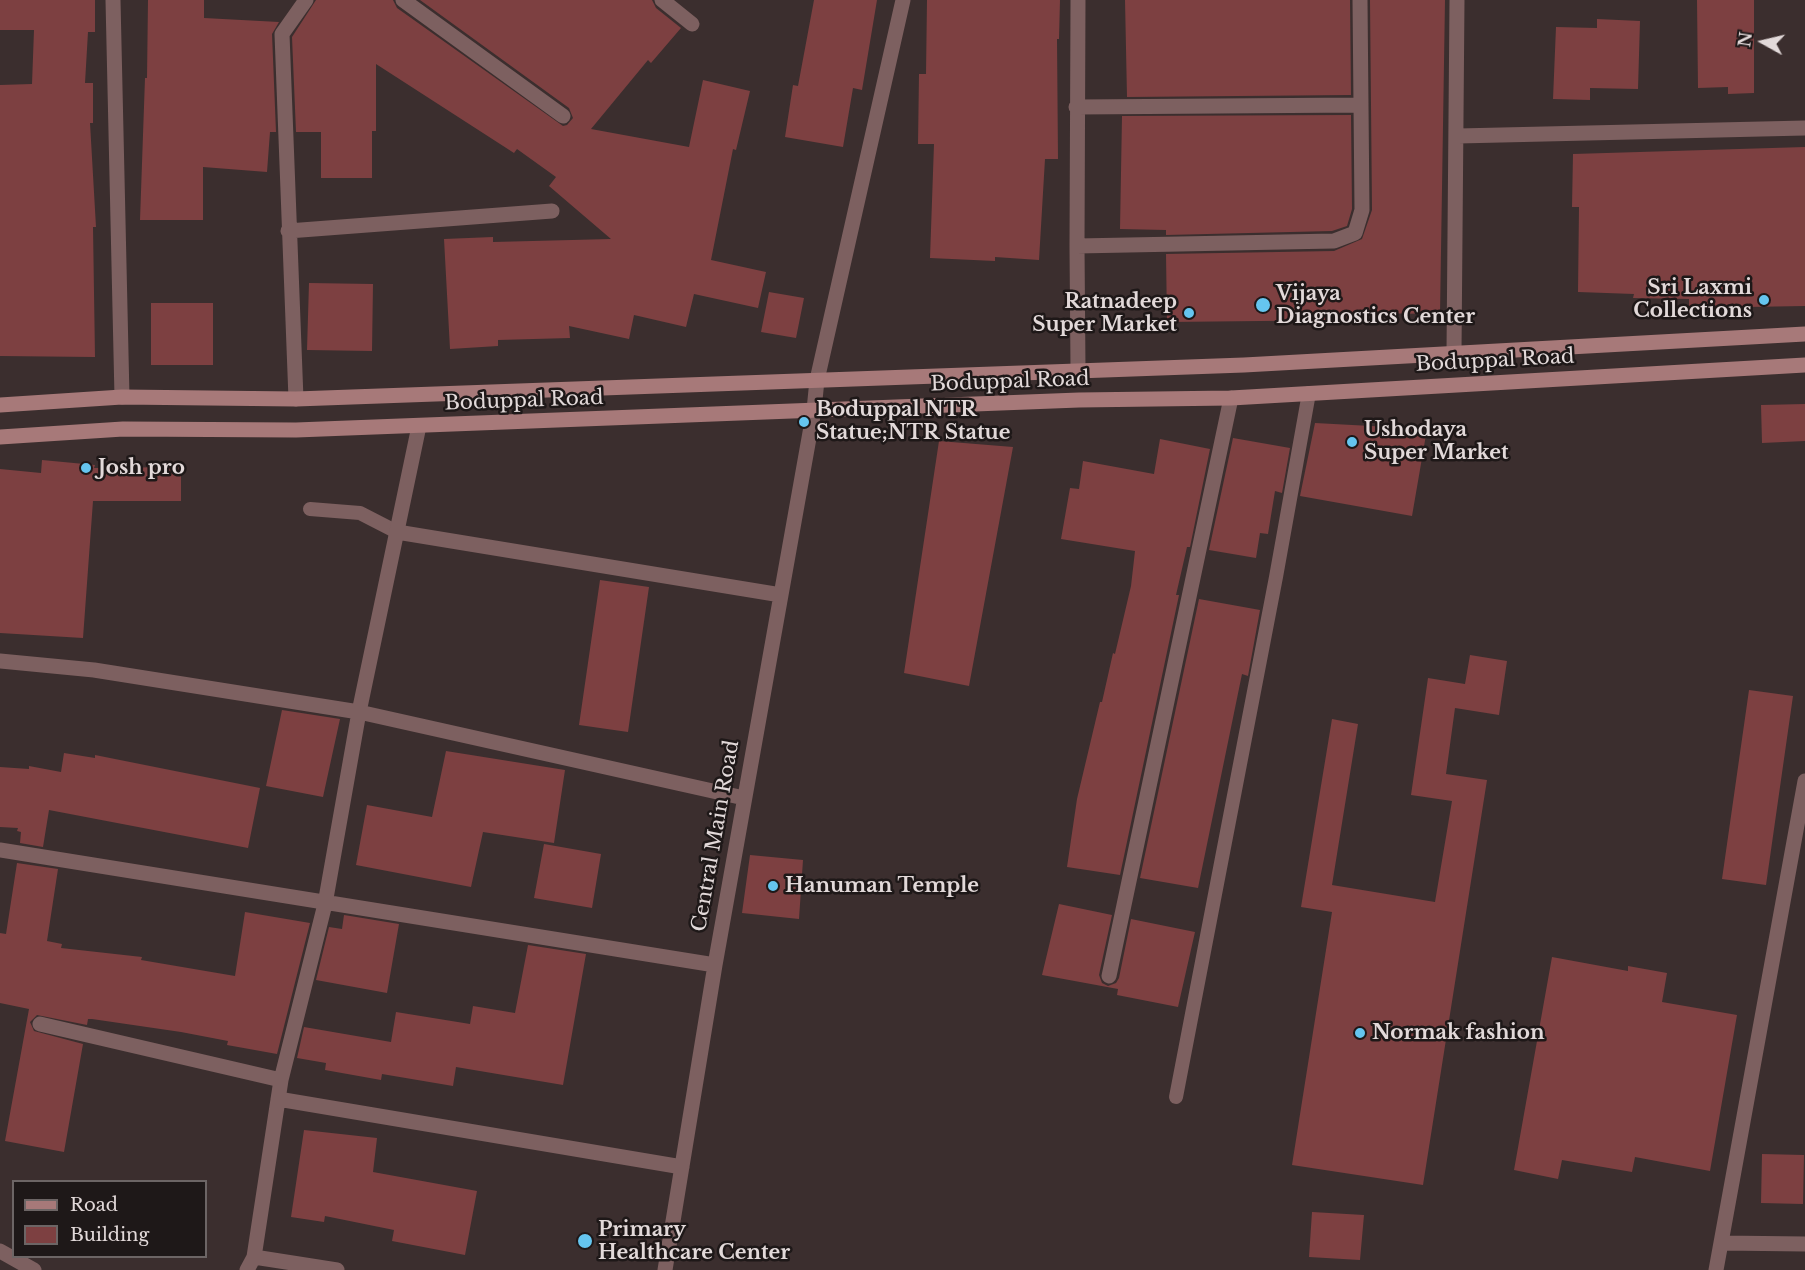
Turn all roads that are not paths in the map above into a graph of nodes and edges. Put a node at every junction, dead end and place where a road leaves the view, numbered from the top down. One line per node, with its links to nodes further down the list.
1 (113, 0): 24 (street)
2 (306, 0): 16 (street)
3 (403, 0): 12 (street)
4 (662, 0): 9 (street)
5 (903, 0): 22 (street, Central Main Road)
6 (1078, 0): 11 (street)
7 (1360, 0): 10 (street)
8 (1457, 0): 14 (street)
9 (692, 24)
10 (1361, 105): 11 (street); 17 (street)
11 (1076, 107): 17 (street)
12 (563, 116)
13 (1805, 128): 14 (street)
14 (1458, 136): 19 (street)
15 (552, 211): 16 (street)
16 (288, 231): 26 (street)
17 (1077, 246): 21 (street)
18 (1805, 334): 19 (street, Boduppal Road)
19 (1454, 352): 21 (street, Boduppal Road)
20 (1805, 365): 23 (street, Boduppal Road)
21 (1078, 369): 22 (street, Boduppal Road)
22 (817, 380): 26 (street, Boduppal Road); 28 (street, Central Main Road)
23 (1309, 393): 25 (street, Boduppal Road); 44 (lane)
24 (122, 398): 26 (street, Boduppal Road); 27 (street, Boduppal Road)
25 (1231, 398): 28 (street, Boduppal Road); 41 (street)
26 (296, 399)
27 (0, 405)
28 (814, 410): 29 (street, Boduppal Road); 33 (street, Central Main Road)
29 (419, 426): 30 (street, Boduppal Road); 32 (street)
30 (0, 437)
31 (310, 509): 32 (lane)
32 (397, 532): 33 (street); 35 (street)
33 (781, 596): 37 (street, Central Main Road)
34 (0, 661): 35 (street)
35 (359, 712): 37 (street); 39 (street)
36 (1805, 781): 47 (street)
37 (744, 798): 40 (street, Central Main Road)
38 (0, 850): 39 (street)
39 (325, 904): 40 (street); 43 (street)
40 (715, 965): 46 (street, Central Main Road)
41 (1109, 976)
42 (40, 1024): 43 (street)
43 (281, 1080): 45 (street)
44 (1176, 1097)
45 (278, 1099): 46 (street); 50 (street)
46 (682, 1167): 53 (street, Central Main Road)
47 (1722, 1244): 48 (street); 54 (street)
48 (1805, 1244)
49 (13, 1258): 51 (street)
50 (251, 1263): 52 (street)
51 (34, 1270)
52 (337, 1270)
53 (665, 1270)
54 (1716, 1270)

